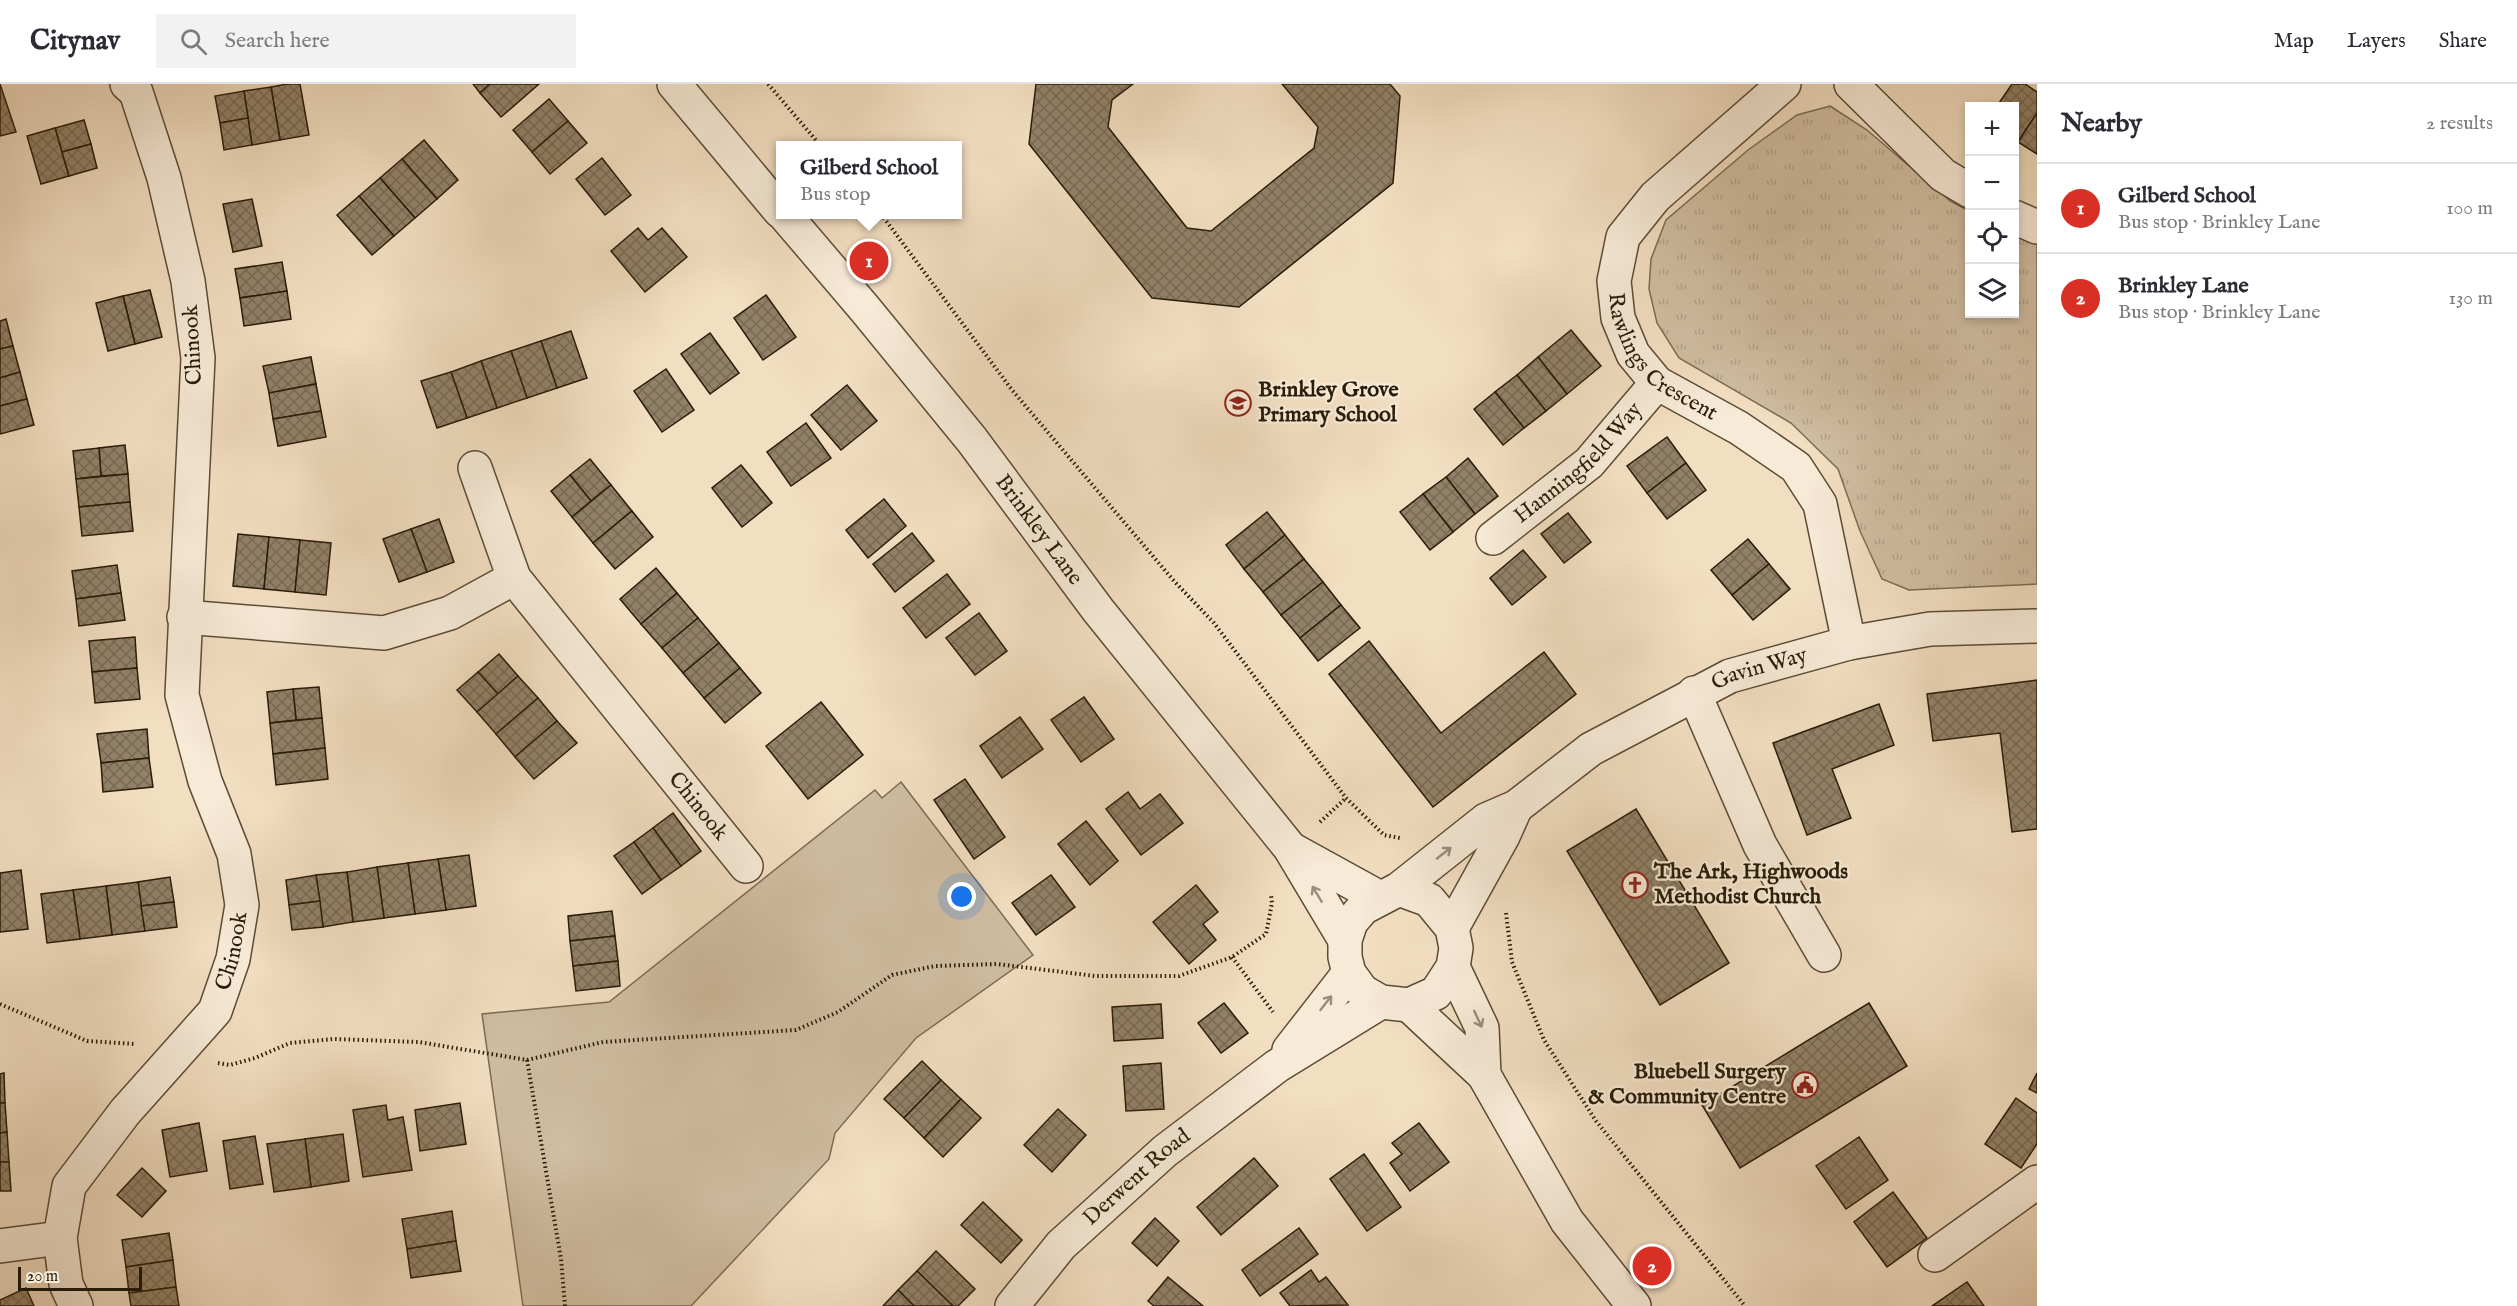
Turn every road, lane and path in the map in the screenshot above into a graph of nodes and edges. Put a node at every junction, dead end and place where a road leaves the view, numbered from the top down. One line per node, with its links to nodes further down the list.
1 (127, 84): 17 (street, Chinook)
2 (674, 84): 8 (street)
3 (768, 84): 6 (path)
4 (1784, 84): 13 (street, Rawlings Crescent)
5 (1851, 84): 7 (street)
6 (817, 141)
7 (1965, 188)
8 (776, 206)
9 (788, 219): 24 (street, Brinkley Lane)
10 (885, 219): 21 (path)
11 (2019, 219): 12 (street)
12 (2037, 227)
13 (1657, 383): 15 (street, Hanningfield Way); 19 (street, Rawlings Crescent)
14 (475, 468): 16 (street, Chinook)
15 (1493, 537)
16 (514, 578): 17 (street); 25 (street, Chinook)
17 (184, 617): 38 (street, Chinook)
18 (2037, 626): 19 (street, Gavin Way)
19 (1849, 643): 20 (street, Gavin Way)
20 (1694, 693): 22 (street, Gavin Way); 31 (street)
21 (1346, 798): 23 (path); 24 (path)
22 (1516, 807): 27 (street, one-way to 22); 29 (street)
23 (1408, 840)
24 (1290, 848): 27 (street, Brinkley Lane); 30 (street, Brinkley Lane, one-way to 24)
25 (746, 866)
26 (1269, 885): 32 (path)
27 (1389, 893): 29 (street, Brinkley Lane); 30 (street)
28 (1505, 904): 49 (path)
29 (1452, 928): 33 (street)
30 (1345, 940): 34 (street, Brinkley Lane)
31 (1824, 955)
32 (1232, 957): 37 (path); 39 (path)
33 (1453, 967): 36 (street); 40 (street, one-way to 40)
34 (1349, 973): 36 (street); 37 (street, Derwent Road, one-way to 34)
35 (0, 1004): 38 (path)
36 (1395, 1004): 37 (street, Derwent Road); 40 (street)
37 (1286, 1054): 47 (street, Derwent Road)
38 (175, 1058): 39 (path); 42 (street, Chinook)
39 (527, 1060): 46 (path)
40 (1484, 1075): 48 (street)
41 (2037, 1182): 44 (street)
42 (60, 1238): 43 (street); 45 (street, Chinook)
43 (0, 1246)
44 (1935, 1255)
45 (76, 1306)
46 (564, 1306)
47 (1012, 1306)
48 (1634, 1306)
49 (1745, 1306)

